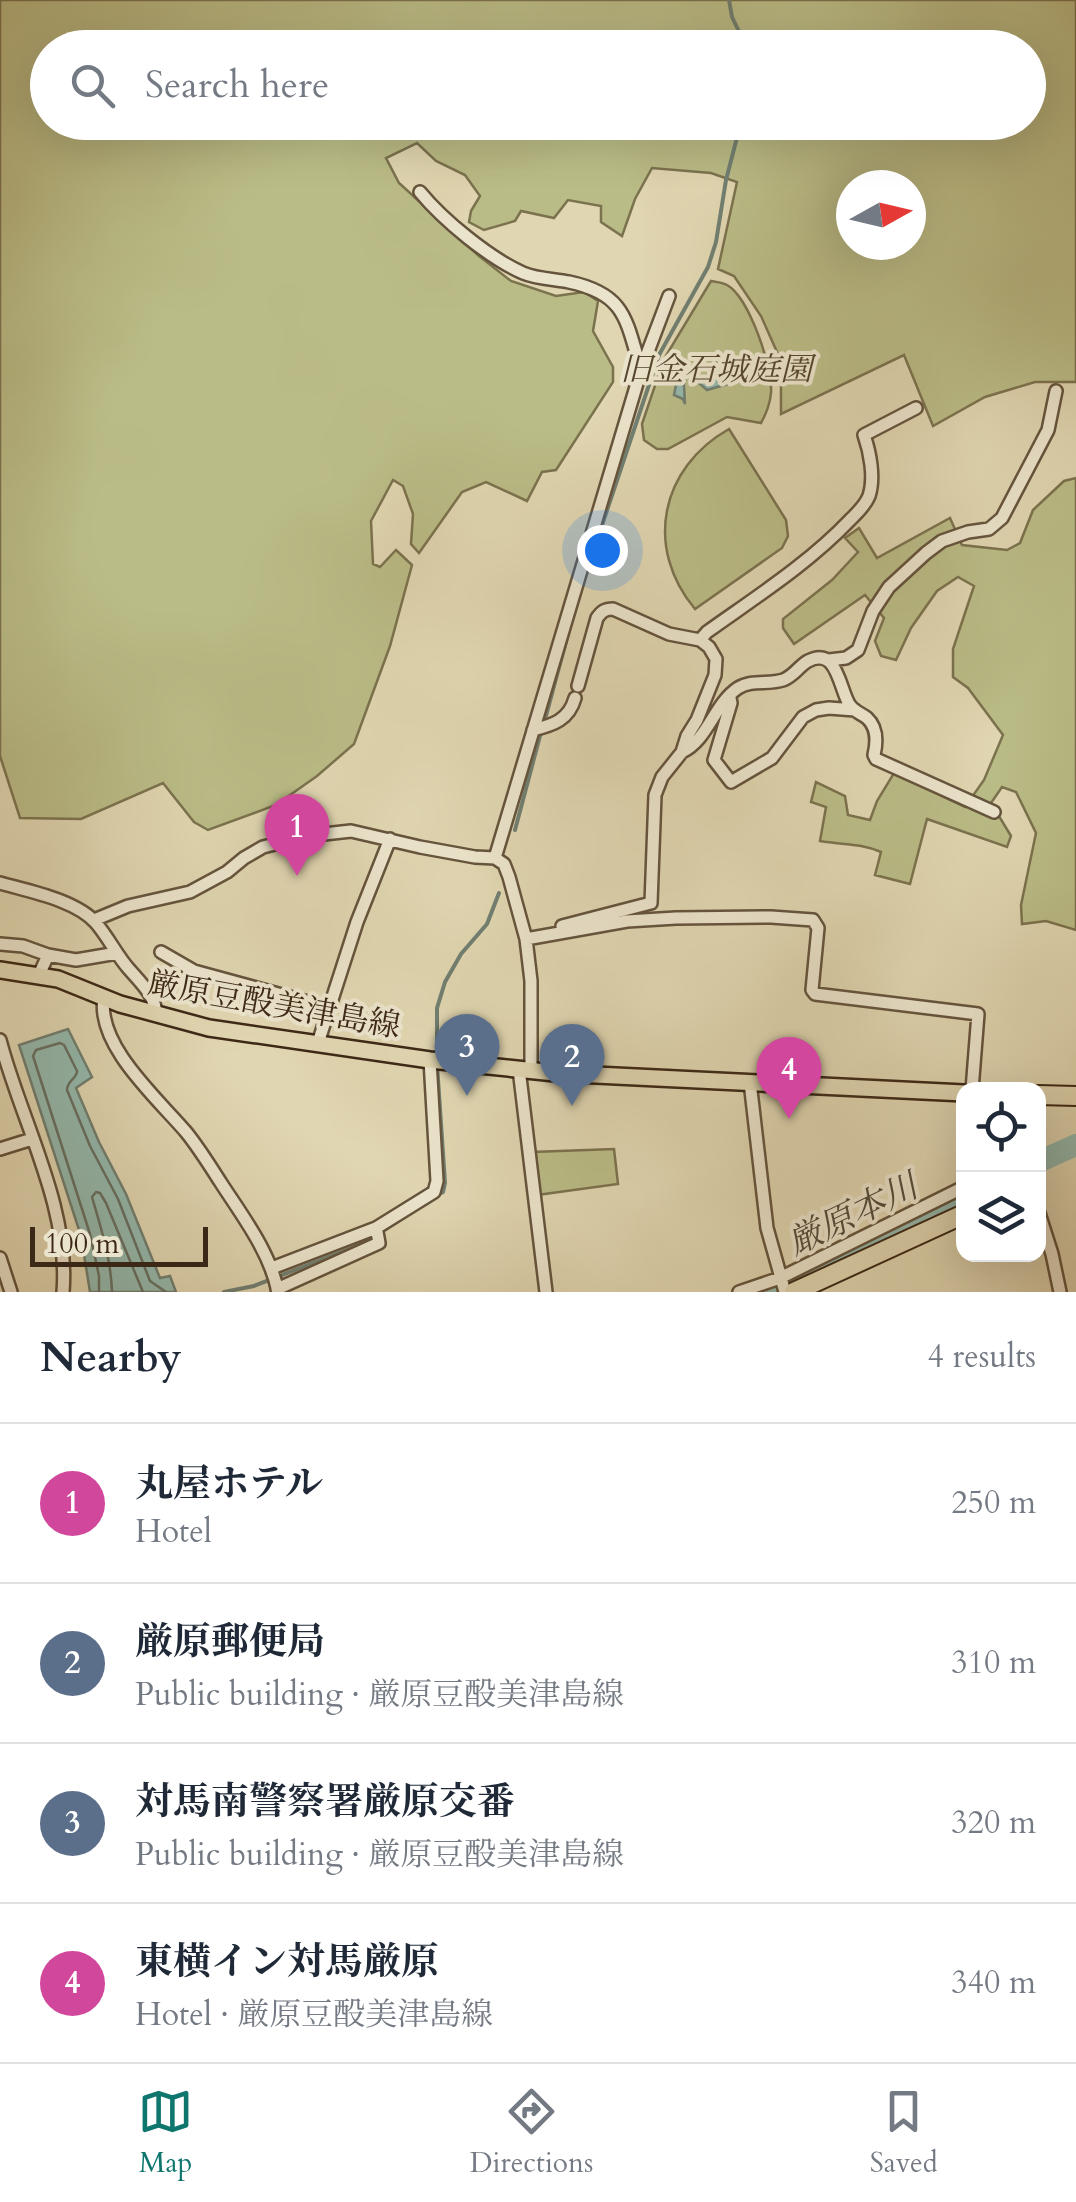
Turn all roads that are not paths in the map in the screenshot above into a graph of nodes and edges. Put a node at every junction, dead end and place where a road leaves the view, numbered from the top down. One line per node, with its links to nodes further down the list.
1 (420, 192): 3 (street)
2 (669, 296): 3 (street)
3 (641, 370): 12 (street)
4 (1056, 390): 7 (street)
5 (916, 408): 6 (street)
6 (700, 640): 12 (street); 13 (street)
7 (858, 650): 8 (street); 9 (street)
8 (829, 660): 9 (street); 10 (street)
9 (842, 684): 11 (street)
10 (729, 696): 11 (street); 13 (street)
11 (854, 710): 14 (street)
12 (533, 730): 16 (street)
13 (682, 752): 19 (street)
14 (994, 812)
15 (390, 839): 16 (street); 18 (street); 30 (street)
16 (495, 858): 19 (street)
17 (0, 883): 18 (street)
18 (94, 920): 22 (street)
19 (526, 940): 33 (street); 35 (street)
20 (0, 944): 23 (street)
21 (161, 952): 27 (street)
22 (117, 953): 23 (street); 28 (street)
23 (48, 955): 25 (street)
24 (0, 970): 25 (main road, 厳原豆酘美津島線)
25 (39, 975): 26 (main road, 厳原豆酘美津島線)
26 (104, 998): 28 (main road, 厳原豆酘美津島線); 46 (street)
27 (326, 1007)
28 (156, 1015): 30 (main road, 厳原豆酘美津島線)
29 (0, 1040): 32 (street)
30 (318, 1044): 31 (main road, 厳原豆酘美津島線)
31 (435, 1060): 33 (main road, 厳原豆酘美津島線); 46 (street)
32 (3, 1061): 39 (street)
33 (525, 1070): 34 (main road, 厳原豆酘美津島線); 50 (street)
34 (750, 1082): 36 (main road, 厳原豆酘美津島線); 47 (street)
35 (973, 1082)
36 (956, 1092)
37 (1046, 1096): 38 (highway)
38 (1076, 1096)
39 (32, 1139): 40 (street); 49 (street)
40 (0, 1149)
41 (956, 1191): 47 (street)
42 (956, 1217): 47 (highway)
43 (1046, 1235): 52 (street)
44 (378, 1236): 46 (street)
45 (0, 1258): 48 (street)
46 (276, 1281)
47 (785, 1286): 51 (street)
48 (11, 1292)
49 (63, 1292)
50 (546, 1292)
51 (740, 1292)
52 (1060, 1292)

